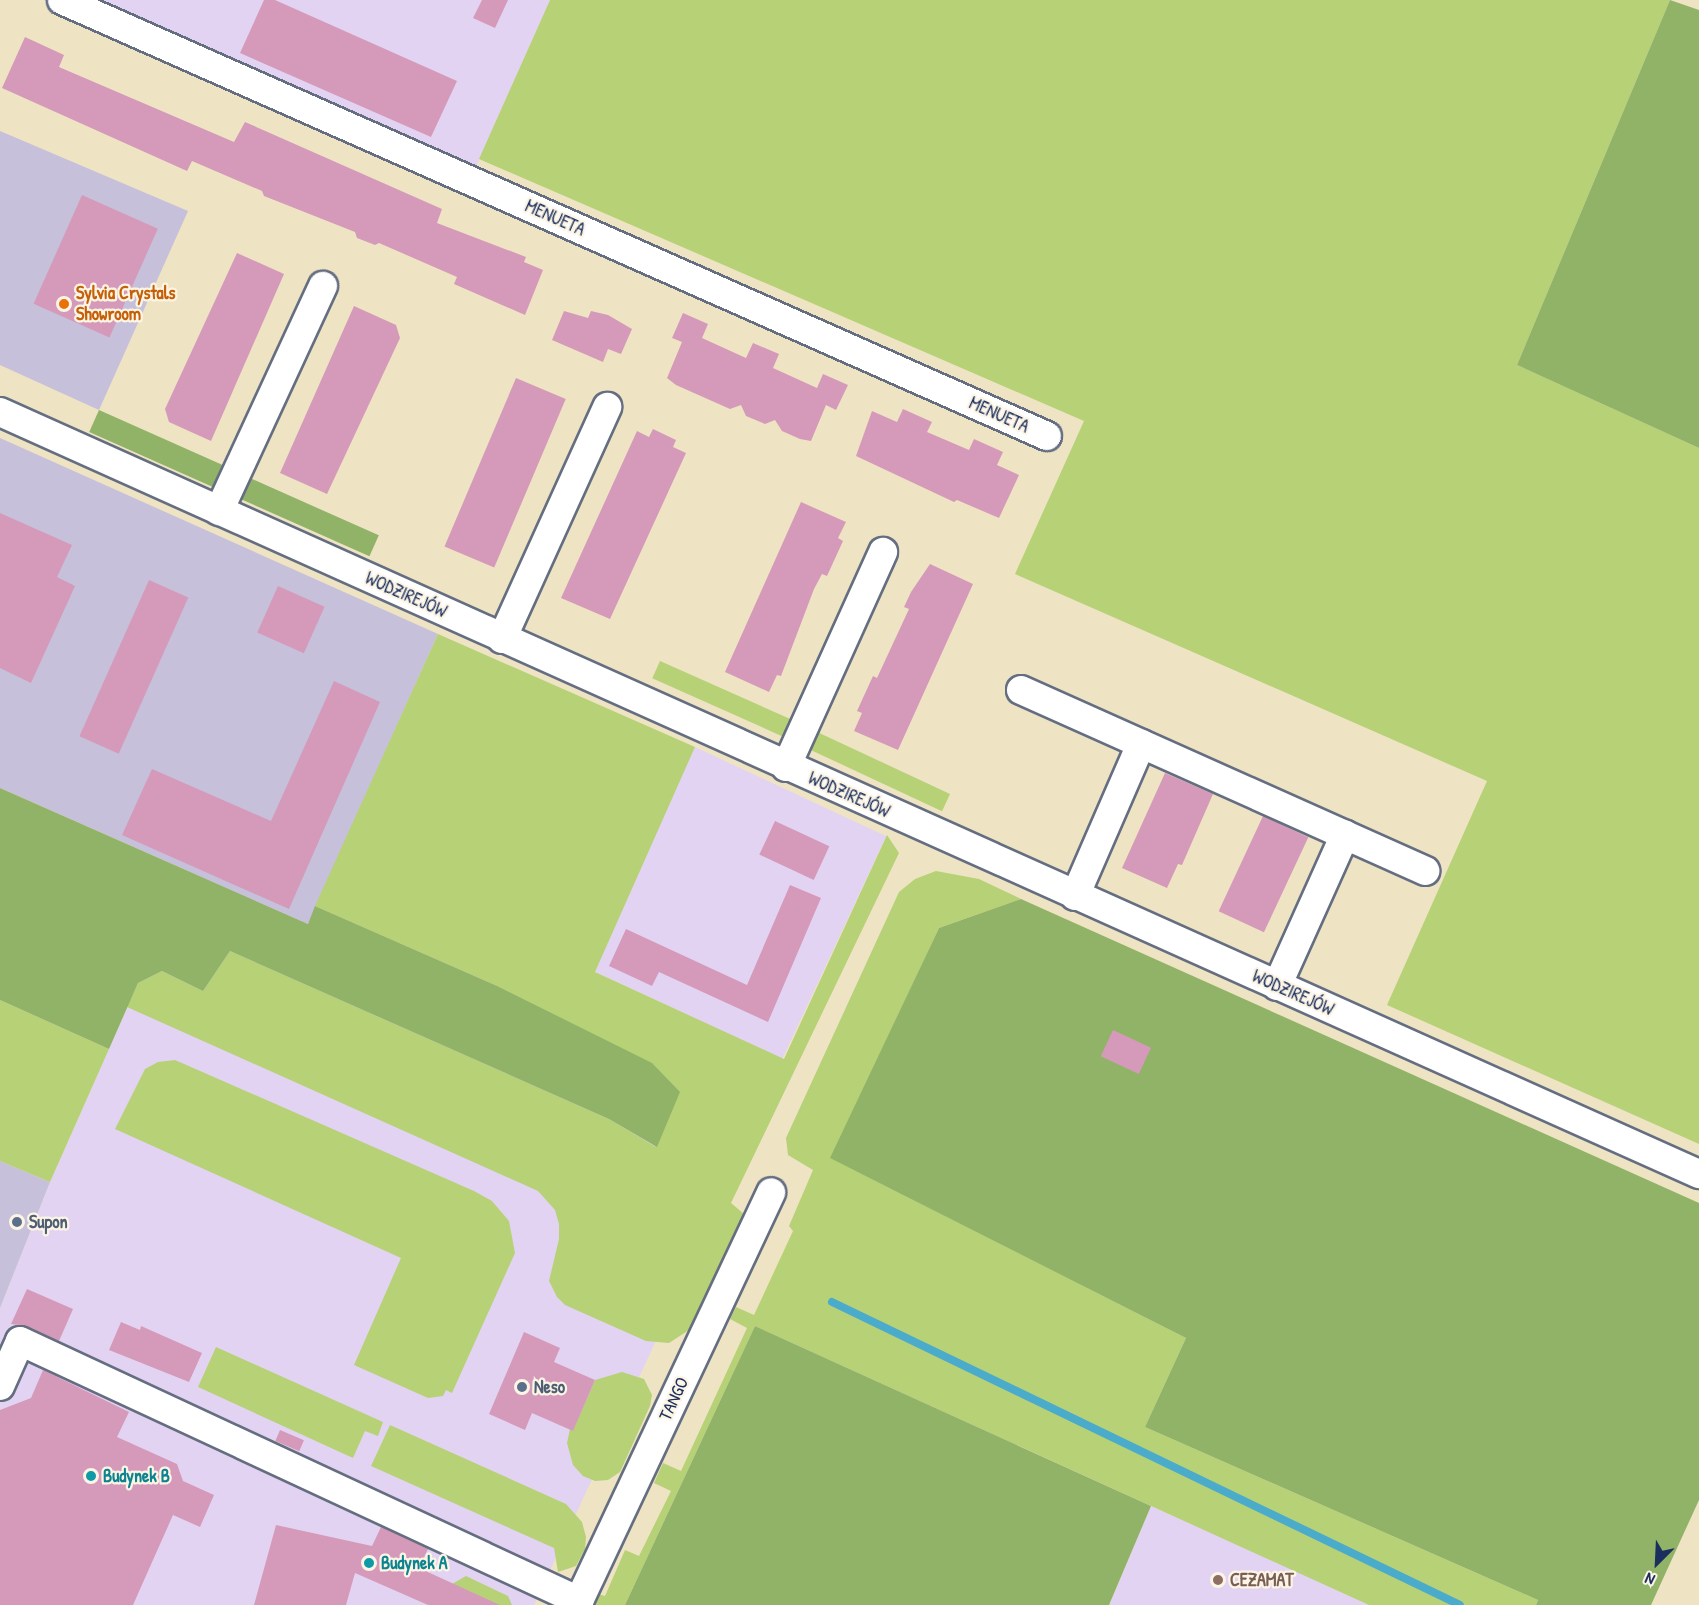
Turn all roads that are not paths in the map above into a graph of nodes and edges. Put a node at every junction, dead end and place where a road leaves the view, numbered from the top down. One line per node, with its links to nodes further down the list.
1 (62, 0): 5 (street, MENUETA)
2 (323, 286): 6 (street)
3 (607, 407): 8 (street)
4 (0, 412): 6 (street, WODZIREJÓW)
5 (1047, 436)
6 (219, 511): 8 (street, WODZIREJÓW)
7 (882, 552): 11 (street)
8 (502, 639): 11 (street, WODZIREJÓW)
9 (1021, 690): 10 (street)
10 (1141, 744): 12 (street); 14 (street)
11 (786, 767): 14 (street, WODZIREJÓW)
12 (1345, 835): 13 (street); 15 (street)
13 (1425, 872)
14 (1075, 896): 15 (street, WODZIREJÓW)
15 (1277, 986): 16 (street, WODZIREJÓW)
16 (1699, 1174)
17 (771, 1192): 19 (street, TANGO)
18 (0, 1386): 19 (street)
19 (578, 1603)

